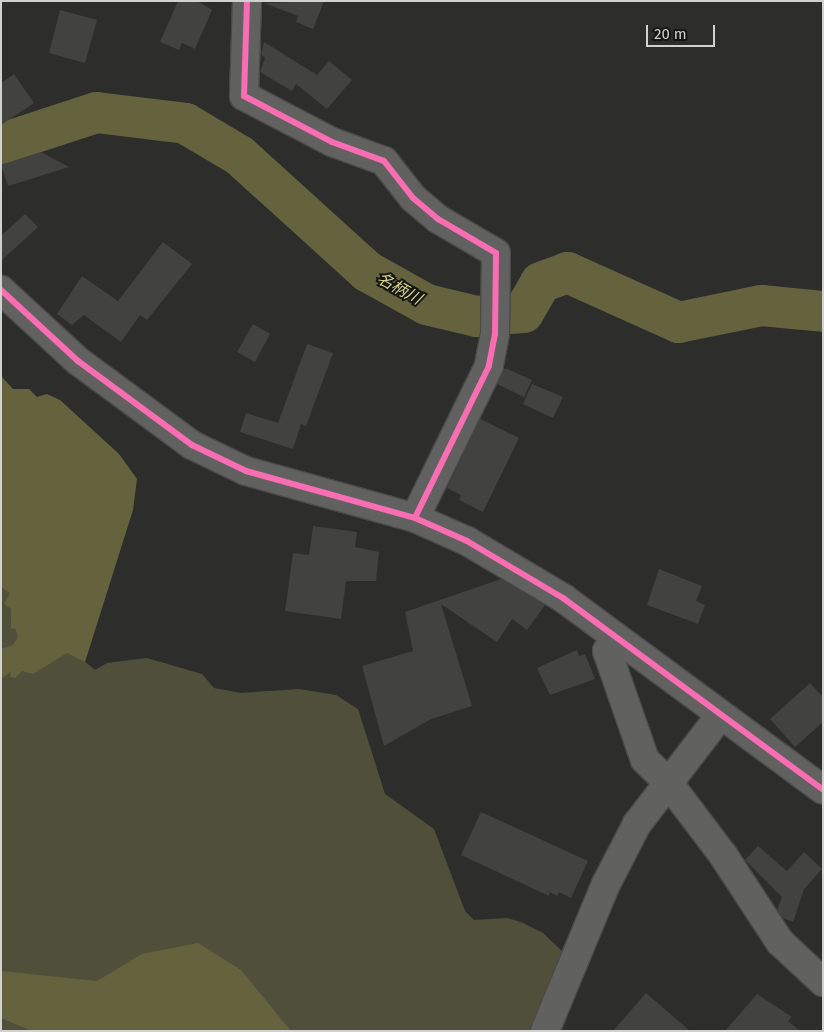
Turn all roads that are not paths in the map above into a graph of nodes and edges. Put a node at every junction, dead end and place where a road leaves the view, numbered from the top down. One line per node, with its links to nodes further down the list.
1 (246, 1): 3 (street)
2 (1, 290): 3 (street)
3 (415, 518): 4 (street)
4 (616, 638): 5 (street); 6 (street)
5 (720, 716): 6 (street); 7 (street)
6 (667, 781): 8 (street); 9 (street)
7 (823, 790)
8 (823, 982)
9 (546, 1031)

